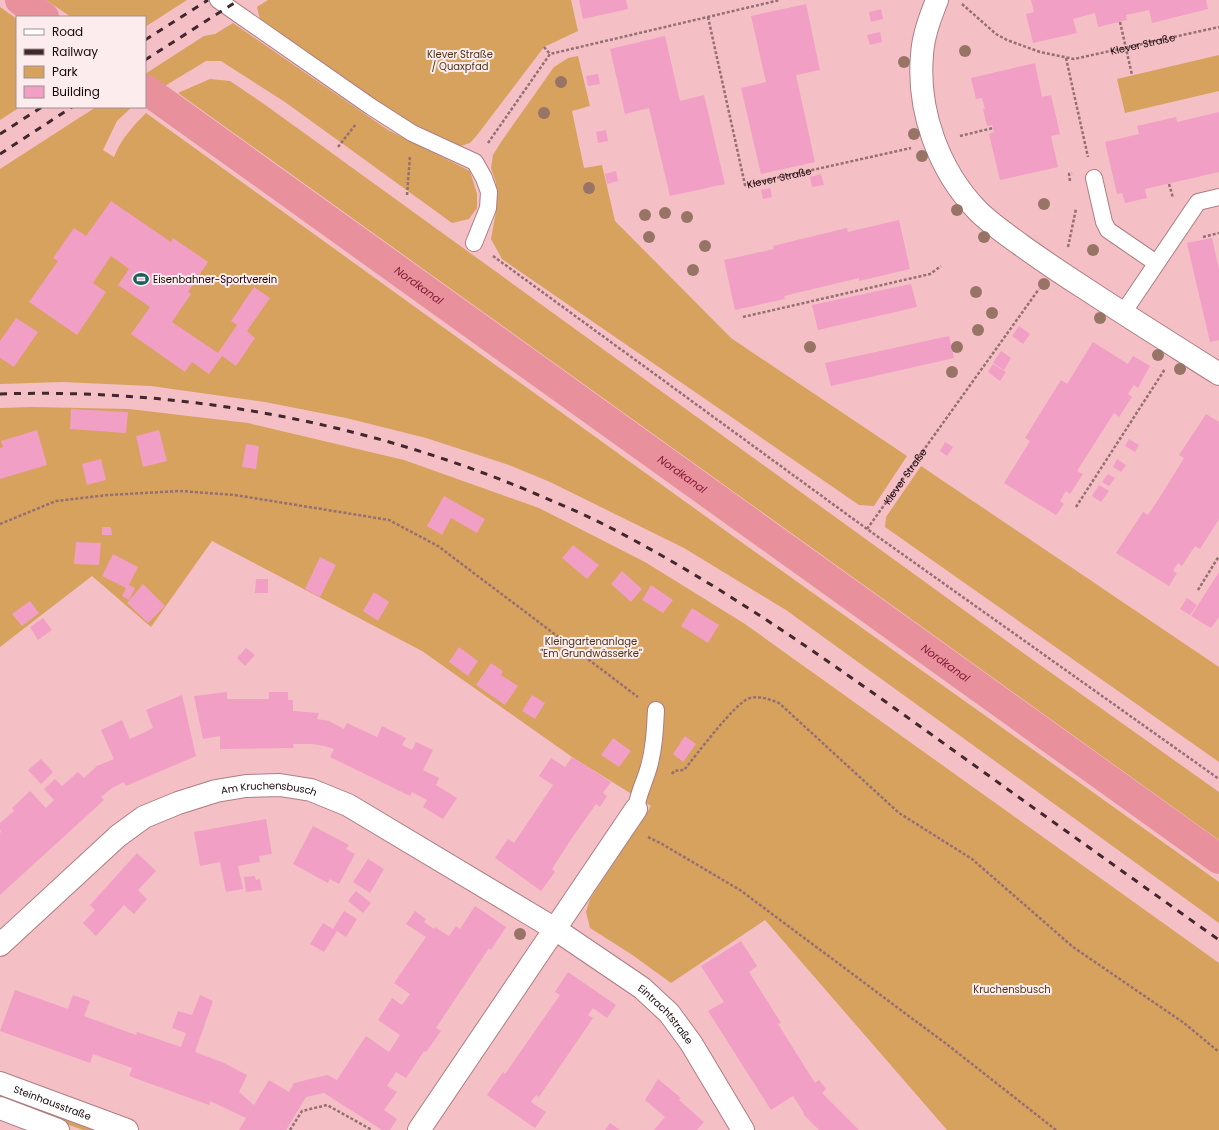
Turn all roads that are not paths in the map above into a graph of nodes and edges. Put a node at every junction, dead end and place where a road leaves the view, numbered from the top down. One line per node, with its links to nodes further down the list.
1 (218, 0): 5 (lane)
2 (937, 0): 7 (street)
3 (1094, 178): 6 (lane)
4 (1219, 197): 6 (lane)
5 (474, 243)
6 (1156, 263): 7 (lane)
7 (1123, 313): 8 (street)
8 (1219, 374)
9 (656, 710): 10 (lane)
10 (636, 809): 11 (street)
11 (555, 929): 12 (street, Am Kruchensbusch); 17 (street); 18 (street, Eintrachtstraße)
12 (0, 945)
13 (0, 1083): 16 (street, Steinhausstraße)
14 (0, 1108): 15 (street)
15 (58, 1130)
16 (127, 1130)
17 (419, 1130)
18 (743, 1130)

